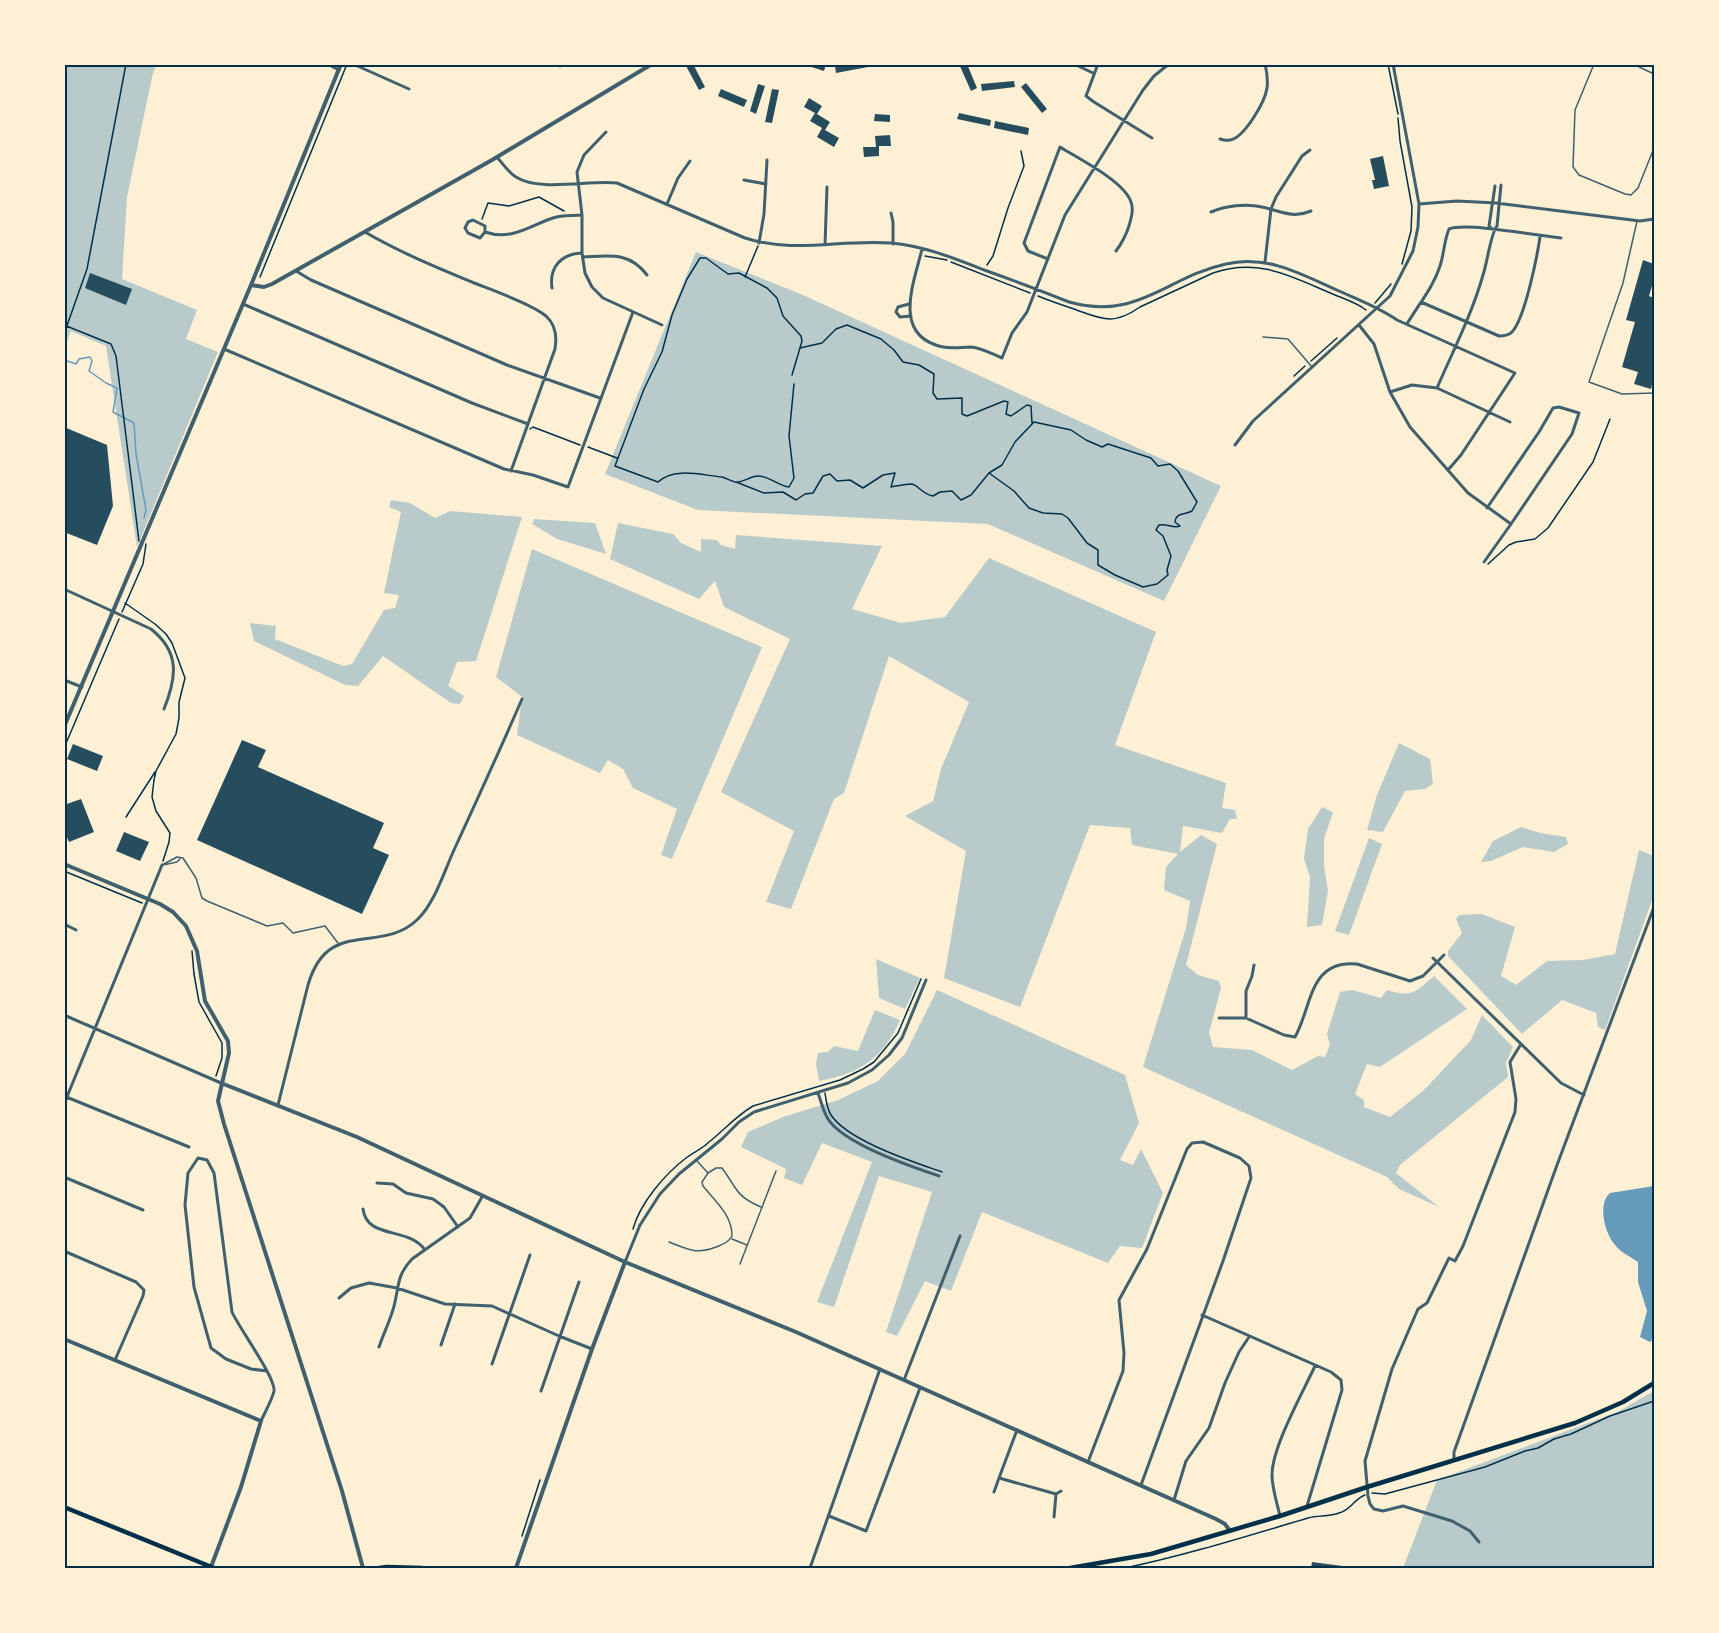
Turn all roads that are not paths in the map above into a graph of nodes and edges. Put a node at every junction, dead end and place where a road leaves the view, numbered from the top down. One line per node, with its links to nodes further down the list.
1 (327, 64): 13 (street)
2 (341, 64): 13 (street)
3 (353, 64): 16 (street)
4 (652, 64): 23 (street)
5 (1074, 64): 14 (street)
6 (1098, 64): 14 (street)
7 (1169, 64): 17 (street)
8 (1265, 64): 20 (street)
9 (1393, 64): 35 (street)
10 (1594, 64): 21 (lane)
11 (1633, 64): 12 (lane)
12 (1641, 66): 15 (lane)
13 (339, 70): 59 (street)
14 (1094, 73): 17 (street)
15 (1654, 74)
16 (409, 89)
17 (1125, 120): 19 (street); 26 (street)
18 (606, 132): 28 (street)
19 (1152, 138)
20 (1220, 140)
21 (1654, 148)
22 (1310, 150): 37 (street)
23 (496, 157): 28 (street); 45 (street)
24 (767, 160): 29 (street)
25 (690, 162): 34 (street)
26 (1094, 168): 53 (street); 55 (street); 55 (street)
27 (744, 180): 29 (street)
28 (579, 183): 34 (street); 41 (street)
29 (766, 184): 49 (street)
30 (1501, 185): 36 (street)
31 (1495, 186): 33 (street)
32 (827, 187): 51 (street)
33 (1493, 203): 35 (street); 36 (street); 44 (street)
34 (667, 204): 49 (street)
35 (1419, 204): 65 (street)
36 (1500, 204): 43 (street); 44 (street)
37 (1271, 209): 38 (street); 40 (street); 56 (street)
38 (1311, 211)
39 (891, 213): 50 (street)
40 (1211, 213)
41 (582, 215): 46 (street); 54 (street)
42 (1654, 219): 43 (street)
43 (1637, 221): 79 (lane)
44 (1493, 230): 47 (street); 62 (street); 68 (street)
45 (364, 231): 57 (street); 76 (street)
46 (485, 232): 46 (street)
47 (1540, 236): 48 (street); 68 (street)
48 (1561, 238)
49 (759, 243): 51 (street)
50 (892, 244): 51 (street); 52 (street)
51 (825, 245)
52 (922, 249): 61 (street); 64 (street)
53 (1116, 251)
54 (582, 255): 58 (street); 60 (street); 66 (street)
55 (1048, 259): 61 (street)
56 (1265, 262): 61 (street); 65 (street)
57 (295, 270): 59 (street); 76 (street)
58 (647, 275)
59 (253, 285): 63 (street)
60 (552, 288)
61 (1036, 289): 67 (street)
62 (1421, 302): 68 (street); 69 (street)
63 (243, 304): 74 (street); 83 (street)
64 (909, 304): 67 (street); 67 (street)
65 (1379, 308): 69 (street); 71 (street)
66 (633, 312): 70 (street); 80 (street)
67 (910, 316)
68 (1466, 321): 73 (street)
69 (1407, 324): 73 (street)
70 (662, 325)
71 (1359, 326): 75 (street); 78 (street)
72 (1263, 337): 75 (lane)
73 (1455, 345): 77 (street); 81 (street)
74 (224, 348): 85 (street); 91 (street)
75 (1312, 367): 84 (street)
76 (544, 379): 80 (street); 83 (street)
77 (1437, 388): 78 (street); 81 (street)
78 (1390, 392): 86 (street)
79 (1654, 393)
80 (600, 399): 85 (street)
81 (1490, 411): 82 (street); 86 (street)
82 (1510, 422)
83 (527, 426): 85 (street)
84 (1235, 445)
85 (511, 471)
86 (1448, 471): 87 (street)
87 (1487, 508): 88 (street); 88 (street)
88 (1511, 524): 89 (street)
89 (1486, 563)
90 (64, 589): 91 (street)
91 (115, 612): 93 (street); 95 (street)
92 (64, 680): 93 (street)
93 (82, 687): 96 (street)
94 (522, 699): 103 (street)
95 (164, 709)
96 (64, 727)
97 (64, 864): 99 (street)
98 (162, 865): 99 (street); 103 (lane)
99 (148, 898): 112 (street); 114 (street)
100 (1654, 907): 116 (street)
101 (66, 925): 102 (street)
102 (76, 930)
103 (338, 943): 119 (street)
104 (1444, 955): 106 (street)
105 (1432, 958): 106 (street)
106 (1437, 962): 111 (street); 113 (street)
107 (1254, 965): 111 (street)
108 (927, 980): 115 (street)
109 (64, 1015): 112 (street)
110 (1219, 1018): 111 (street)
111 (1246, 1018)
112 (96, 1029): 114 (street); 117 (street)
113 (1521, 1044): 116 (street); 168 (street)
114 (221, 1083): 119 (street); 182 (street)
115 (817, 1092): 121 (street); 124 (street)
116 (1584, 1095): 164 (street)
117 (66, 1097): 118 (street); 120 (street)
118 (64, 1104)
119 (278, 1105): 127 (street)
120 (189, 1147)
121 (696, 1160): 123 (lane); 139 (street)
122 (776, 1172): 128 (lane)
123 (708, 1173): 128 (lane); 133 (lane)
124 (939, 1176)
125 (64, 1177): 130 (street)
126 (377, 1183): 131 (street)
127 (482, 1197): 131 (street); 139 (street)
128 (762, 1207): 135 (lane)
129 (363, 1209): 136 (street)
130 (143, 1210)
131 (458, 1227): 136 (street)
132 (960, 1236): 158 (street)
133 (731, 1238): 134 (lane); 135 (lane)
134 (669, 1242)
135 (747, 1245): 140 (lane)
136 (425, 1250): 142 (street)
137 (64, 1251): 153 (street)
138 (530, 1255): 145 (street)
139 (625, 1262): 152 (street); 156 (street)
140 (740, 1264)
141 (579, 1282): 147 (street)
142 (397, 1288): 143 (street); 144 (street); 151 (street)
143 (339, 1298)
144 (455, 1304): 145 (street); 150 (street)
145 (510, 1314): 147 (street); 154 (street)
146 (1202, 1315): 148 (street); 165 (street); 167 (street)
147 (559, 1336): 152 (street); 161 (street)
148 (1249, 1337): 155 (street); 172 (street)
149 (64, 1339): 153 (street)
150 (441, 1345)
151 (379, 1347)
152 (592, 1348): 185 (street)
153 (115, 1360): 162 (street)
154 (492, 1364)
155 (1315, 1366): 174 (street); 176 (street)
156 (880, 1369): 158 (street); 175 (street)
157 (267, 1371): 157 (street); 162 (street)
158 (904, 1380): 160 (street)
159 (1654, 1383): 164 (main road)
160 (920, 1387): 163 (street); 175 (street)
161 (541, 1391)
162 (261, 1421): 181 (street)
163 (1017, 1431): 165 (street); 166 (street)
164 (1454, 1460): 168 (main road)
165 (1088, 1462): 167 (street)
166 (999, 1478): 170 (street); 171 (street)
167 (1141, 1485): 172 (street)
168 (1367, 1487): 174 (main road); 179 (street)
169 (1061, 1491): 171 (street)
170 (994, 1492)
171 (1056, 1494): 177 (street)
172 (1174, 1500): 178 (street)
173 (64, 1507): 181 (main road)
174 (1307, 1507): 176 (main road)
175 (829, 1516): 186 (street)
176 (1280, 1516): 178 (main road)
177 (1054, 1517)
178 (1230, 1531): 180 (main road)
179 (1479, 1542)
180 (1107, 1562): 187 (main road); 188 (street)
181 (212, 1568)
182 (363, 1569)
183 (379, 1569): 184 (main road)
184 (422, 1569)
185 (516, 1569)
186 (810, 1569)
187 (1070, 1569)
188 (1107, 1569)

